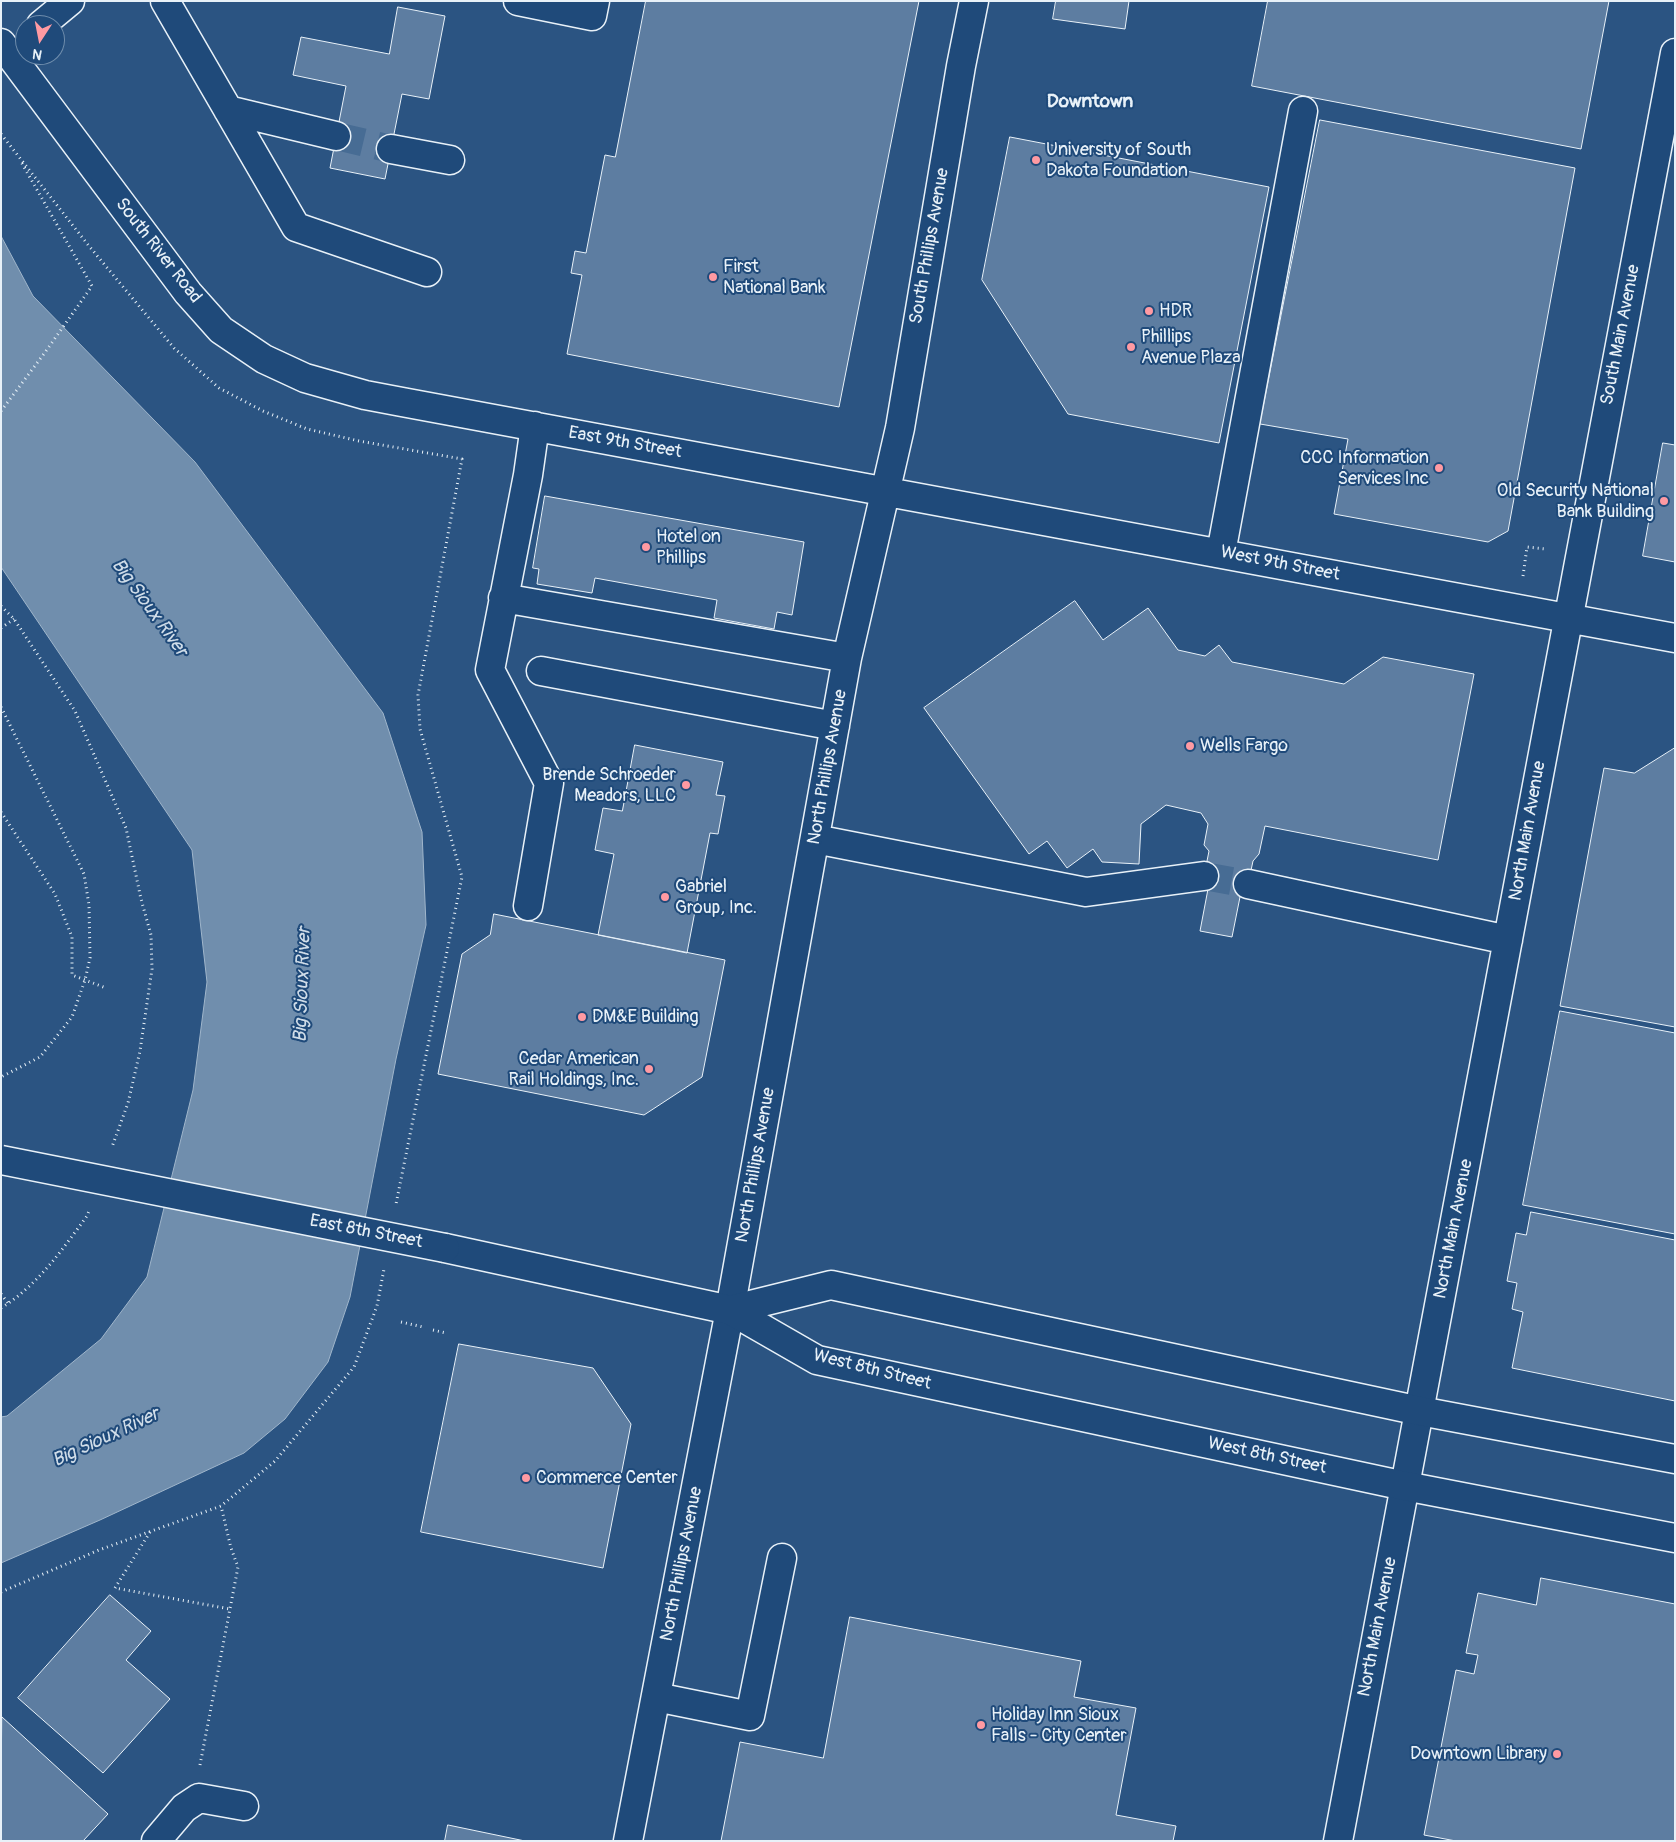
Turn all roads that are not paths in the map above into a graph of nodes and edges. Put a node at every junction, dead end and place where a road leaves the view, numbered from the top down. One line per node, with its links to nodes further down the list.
1 (70, 1): 6 (street)
2 (165, 1): 10 (street)
3 (518, 1): 4 (street)
4 (595, 1)
5 (974, 1): 18 (street, South Phillips Avenue)
6 (53, 15)
7 (11, 45): 16 (street, South River Road)
8 (1675, 53): 9 (street, South Main Avenue)
9 (1672, 85): 21 (street, South Main Avenue)
10 (228, 110): 12 (street); 15 (street)
11 (1303, 111): 19 (street)
12 (336, 136)
13 (391, 149): 14 (street)
14 (450, 160)
15 (427, 272)
16 (365, 395): 17 (street, East 9th Street)
17 (535, 426): 18 (street, East 9th Street); 20 (street)
18 (885, 490): 19 (street, West 9th Street); 23 (street, North Phillips Avenue)
19 (1221, 553): 21 (street, West 9th Street)
20 (503, 598): 23 (street); 29 (street)
21 (1568, 617): 22 (street, West 9th Street); 30 (street, North Main Avenue)
22 (1675, 638)
23 (847, 658): 25 (street, North Phillips Avenue)
24 (541, 671): 25 (street)
25 (836, 726): 26 (street, North Phillips Avenue)
26 (815, 839): 27 (street); 32 (street, North Phillips Avenue)
27 (1204, 876)
28 (1248, 884): 30 (street)
29 (528, 906)
30 (1508, 940): 33 (street, North Main Avenue)
31 (1, 1160): 32 (street, East 8th Street, bridge)
32 (730, 1310): 33 (street); 35 (street, West 8th Street); 38 (street, North Phillips Avenue)
33 (1420, 1411): 34 (street); 35 (street, North Main Avenue)
34 (1675, 1459)
35 (1405, 1486): 36 (street, West 8th Street); 42 (street, North Main Avenue)
36 (1675, 1538)
37 (782, 1558): 38 (street)
38 (656, 1697): 41 (street, North Phillips Avenue)
39 (244, 1806): 40 (street)
40 (156, 1841)
41 (628, 1841)
42 (1338, 1841)

